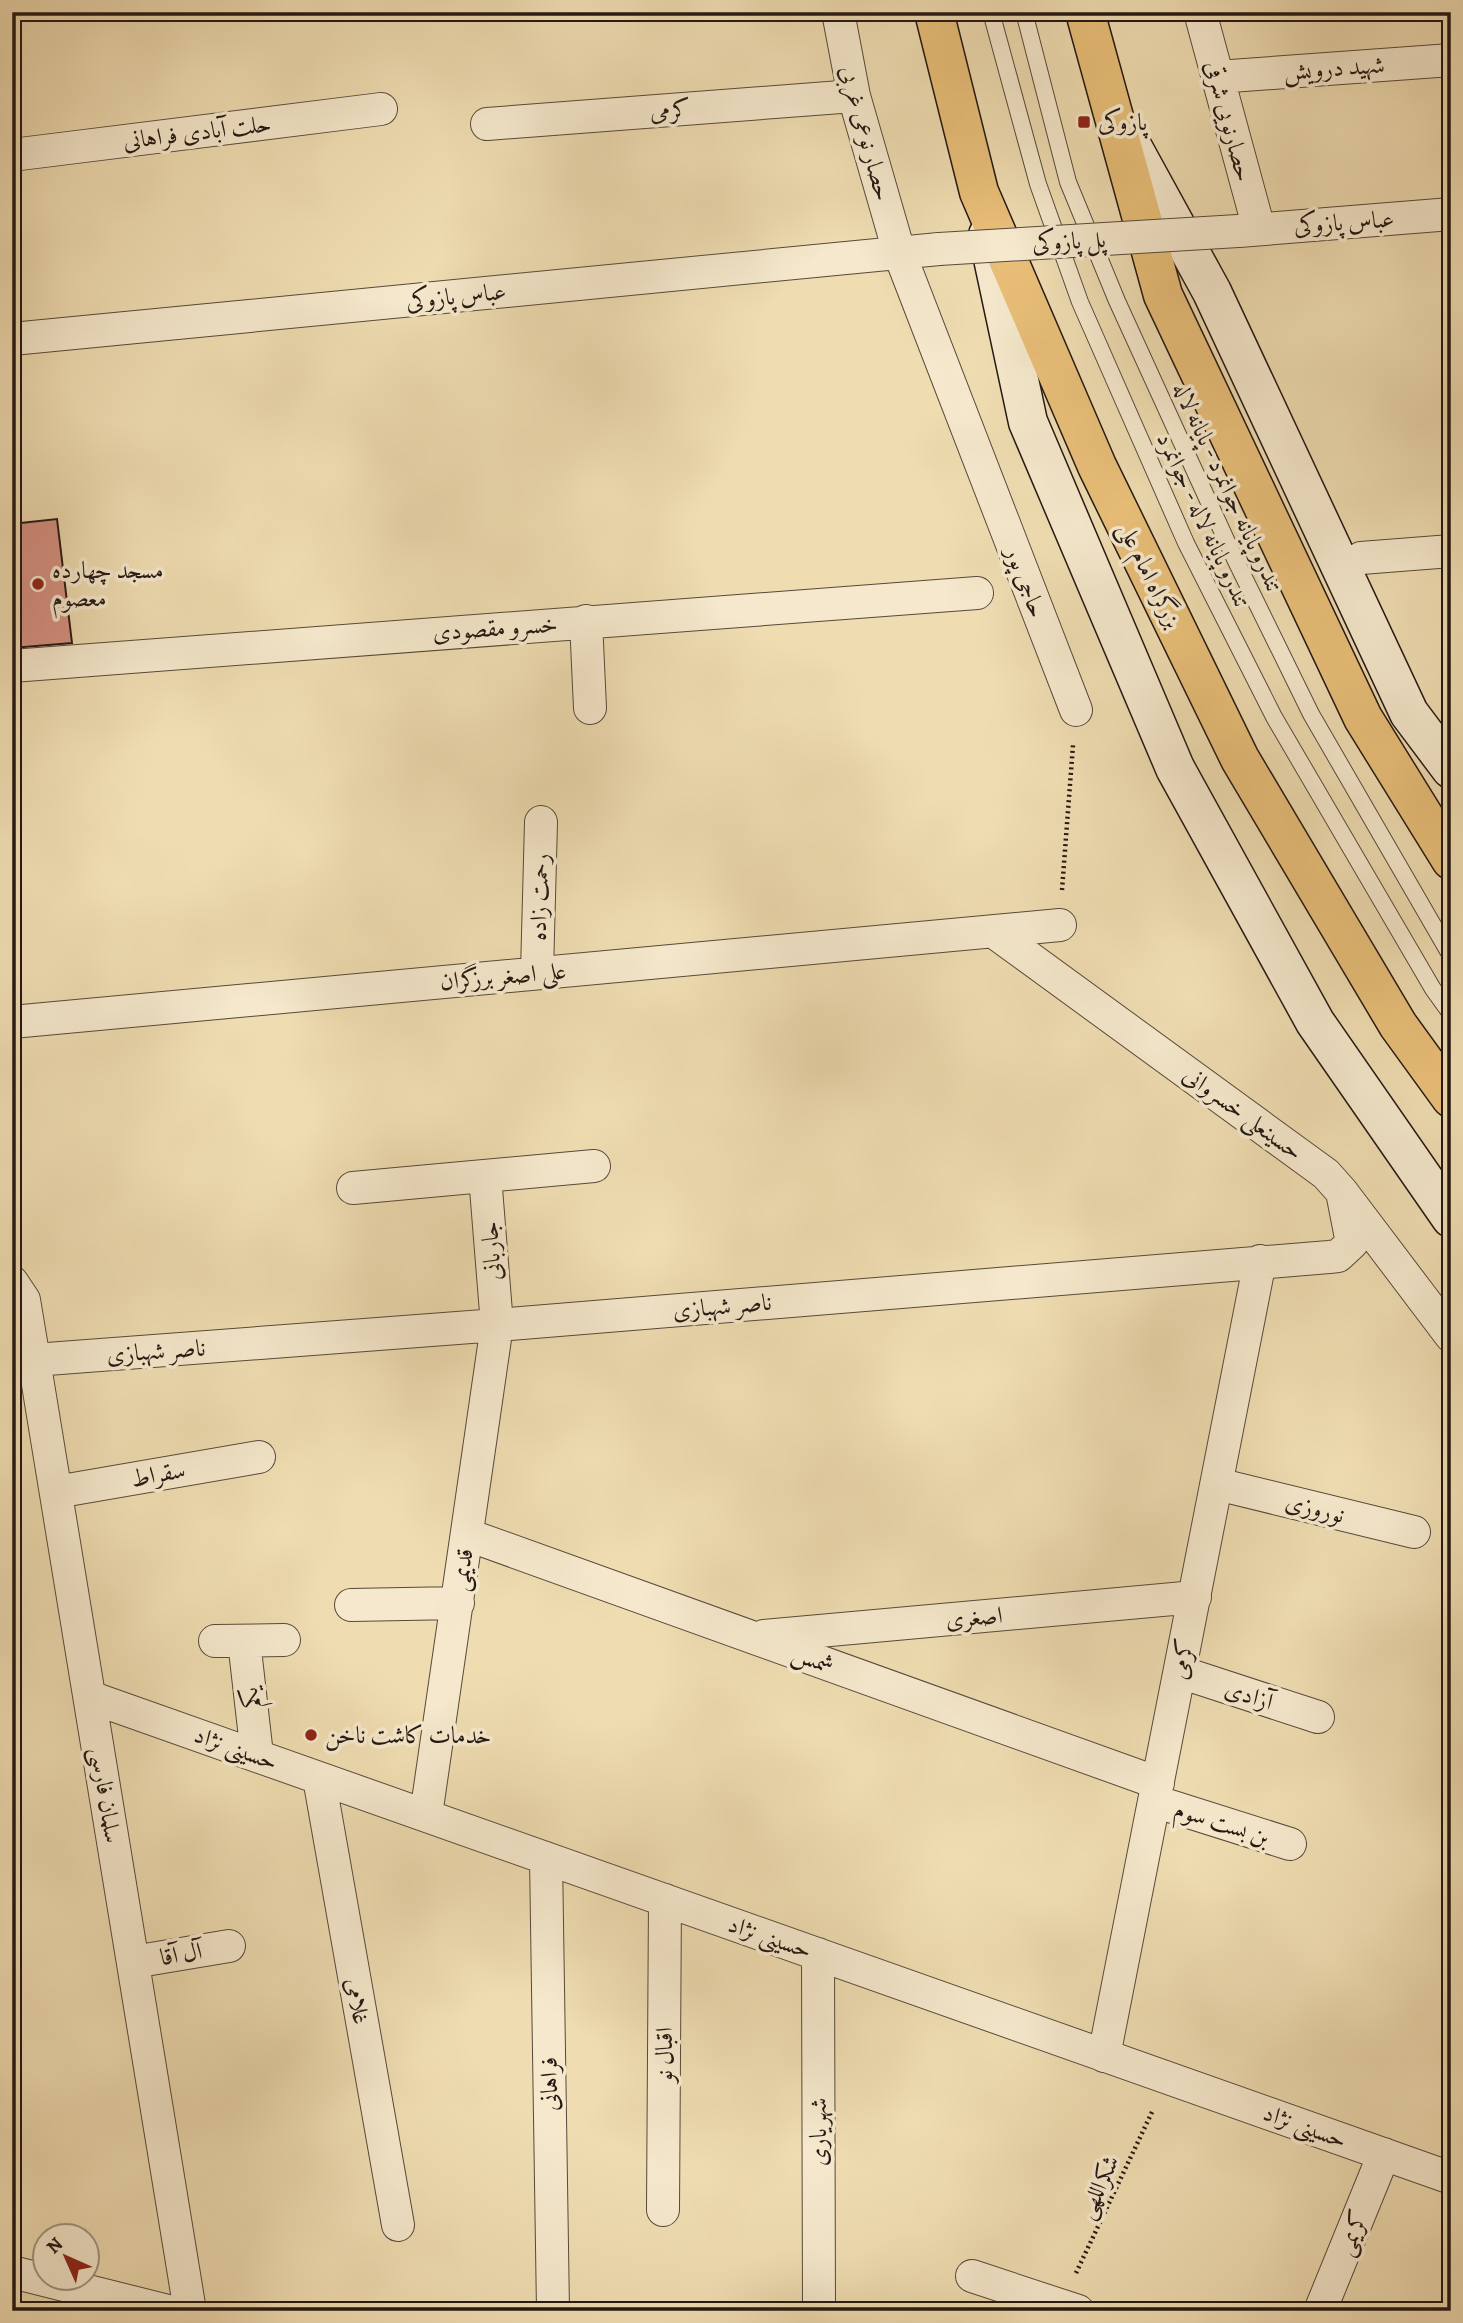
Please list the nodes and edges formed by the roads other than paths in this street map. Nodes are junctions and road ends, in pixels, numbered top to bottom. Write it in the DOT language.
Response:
graph roads {
  1 [pos="838,12"];
  2 [pos="934,12"];
  3 [pos="991,12"];
  4 [pos="1024,12"];
  5 [pos="1084,12"];
  6 [pos="1200,12"];
  7 [pos="1450,68"];
  8 [pos="1217,76"];
  9 [pos="854,96"];
  10 [pos="1109,102"];
  11 [pos="381,109"];
  12 [pos="487,124"];
  13 [pos="12,155"];
  14 [pos="979,192"];
  15 [pos="1451,214"];
  16 [pos="1248,230"];
  17 [pos="899,253"];
  18 [pos="12,339"];
  19 [pos="1451,551"];
  20 [pos="1361,558"];
  21 [pos="977,593"];
  22 [pos="586,621"];
  23 [pos="12,666"];
  24 [pos="590,708"];
  25 [pos="1076,710"];
  26 [pos="1451,769"];
  27 [pos="541,822"];
  28 [pos="1451,860"];
  29 [pos="1060,925"];
  30 [pos="994,932"];
  31 [pos="1451,956"];
  32 [pos="537,972"];
  33 [pos="1451,1014"];
  34 [pos="12,1022"];
  35 [pos="1451,1098"];
  36 [pos="594,1166"];
  37 [pos="485,1176"];
  38 [pos="353,1188"];
  39 [pos="1342,1192"];
  40 [pos="1451,1217"];
  41 [pos="1260,1261"];
  42 [pos="12,1282"];
  43 [pos="497,1325"];
  44 [pos="1451,1336"];
  45 [pos="34,1360"];
  46 [pos="259,1457"];
  47 [pos="1217,1483"];
  48 [pos="57,1492"];
  49 [pos="1414,1532"];
  50 [pos="468,1535"];
  51 [pos="1195,1597"];
  52 [pos="458,1603"];
  53 [pos="351,1605"];
  54 [pos="754,1637"];
  55 [pos="284,1640"];
  56 [pos="1180,1672"];
  57 [pos="90,1697"];
  58 [pos="1318,1717"];
  59 [pos="257,1755"];
  60 [pos="319,1778"];
  61 [pos="1156,1792"];
  62 [pos="426,1815"];
  63 [pos="1290,1844"];
  64 [pos="546,1858"];
  65 [pos="665,1900"];
  66 [pos="229,1946"];
  67 [pos="818,1954"];
  68 [pos="133,1962"];
  69 [pos="1104,2056"];
  70 [pos="1384,2154"];
  71 [pos="1451,2178"];
  72 [pos="663,2210"];
  73 [pos="398,2225"];
  74 [pos="12,2272"];
  75 [pos="972,2276"];
  76 [pos="1069,2308"];
  77 [pos="168,2311"];
  78 [pos="190,2311"];
  79 [pos="553,2311"];
  80 [pos="819,2311"];
  81 [pos="1320,2311"];
  1 -- 9 [label="street, حصار نوعی غربی"];
  2 -- 14 [label="highway, بزرگراه امام علی"];
  3 -- 33 [label="lane, تندرو پایانه لاله - جوانمرد"];
  4 -- 31 [label="lane, تندرو پایانه جوانمرد - پایانه لاله"];
  5 -- 10 [label="highway"];
  6 -- 8 [label="street, حصارنویی شرقی"];
  7 -- 8 [label="street, شهید درویش"];
  8 -- 16 [label="street, حصارنویی شرقی"];
  9 -- 12 [label="street, کرمی"];
  9 -- 17 [label="street, حصار نوعی غربی"];
  10 -- 26 [label="main road"];
  10 -- 28 [label="highway"];
  11 -- 13 [label="street, حلت آبادی فراهانی"];
  14 -- 35 [label="highway, بزرگراه امام علی"];
  14 -- 40 [label="main road"];
  15 -- 16 [label="street, عباس پازوکی"];
  16 -- 17 [label="street, پل پازوکی, bridge"];
  17 -- 18 [label="street, عباس پازوکی"];
  17 -- 25 [label="street, حاجی پور"];
  19 -- 20 [label="street"];
  21 -- 22 [label="street, خسرو مقصودی"];
  22 -- 23 [label="street, خسرو مقصودی"];
  22 -- 24 [label="street"];
  27 -- 32 [label="street, رحمت زاده"];
  29 -- 30 [label="street, علی اصغر برزگران"];
  30 -- 32 [label="street, علی اصغر برزگران"];
  30 -- 39 [label="street, حسینعلی خسروانی"];
  32 -- 34 [label="street, علی اصغر برزگران"];
  36 -- 37 [label="street"];
  37 -- 38 [label="street"];
  37 -- 43 [label="street, جاربانی"];
  39 -- 41 [label="street, ناصر شهبازی"];
  39 -- 44 [label="street, حسینعلی خسروانی"];
  41 -- 43 [label="street, ناصر شهبازی"];
  41 -- 47 [label="street, کرمی"];
  42 -- 45 [label="street, سلمان فارسی"];
  43 -- 45 [label="street, ناصر شهبازی"];
  43 -- 50 [label="street, قدیمی"];
  45 -- 48 [label="street, سلمان فارسی"];
  46 -- 48 [label="street, سقراط"];
  47 -- 49 [label="street, نوروزی"];
  47 -- 51 [label="street, کرمی"];
  48 -- 57 [label="street, سلمان فارسی"];
  50 -- 52 [label="street, قدیمی"];
  50 -- 54 [label="street, شمس"];
  51 -- 54 [label="street, اصغری"];
  51 -- 56 [label="street, کرمی"];
  52 -- 53 [label="street"];
  52 -- 62 [label="street, قدیمی"];
  54 -- 61 [label="street, شمس"];
  55 -- 59 [label="street, یکم"];
  56 -- 58 [label="street, آزادی"];
  56 -- 61 [label="street, کرمی"];
  57 -- 59 [label="street, حسینی نژاد"];
  57 -- 68 [label="street, سلمان فارسی"];
  59 -- 60 [label="street, حسینی نژاد"];
  60 -- 62 [label="street, حسینی نژاد"];
  60 -- 73 [label="street, غلامی"];
  61 -- 63 [label="street, بن بست سوم"];
  61 -- 69 [label="street, کرمی"];
  62 -- 64 [label="street, حسینی نژاد"];
  64 -- 65 [label="street, حسینی نژاد"];
  64 -- 79 [label="street, فراهانی"];
  65 -- 67 [label="street, حسینی نژاد"];
  65 -- 72 [label="street, اقبال نو"];
  66 -- 68 [label="street, آل آقا"];
  67 -- 69 [label="street, حسینی نژاد"];
  67 -- 80 [label="street, شهریاری"];
  68 -- 78 [label="street, سلمان فارسی"];
  69 -- 70 [label="street, حسینی نژاد"];
  70 -- 71 [label="street, حسینی نژاد"];
  70 -- 81 [label="street, کریمی"];
  74 -- 77 [label="street"];
  75 -- 76 [label="street"];
}
